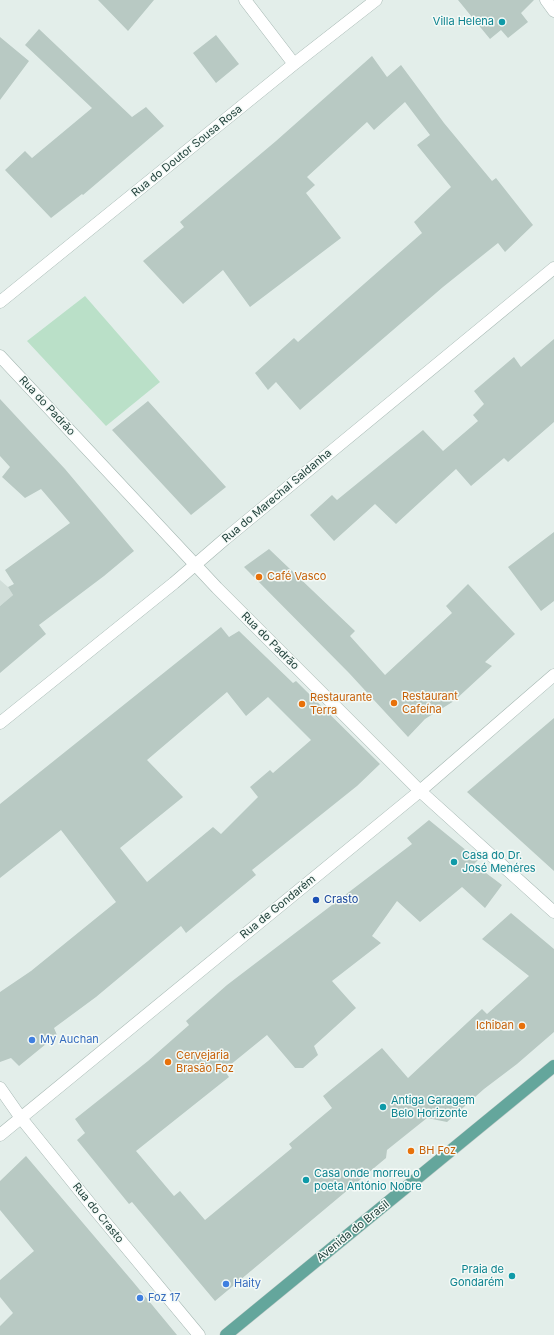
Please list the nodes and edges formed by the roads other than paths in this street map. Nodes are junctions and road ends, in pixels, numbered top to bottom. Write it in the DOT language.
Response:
graph roads {
  1 [pos="245,0"];
  2 [pos="376,0"];
  3 [pos="546,0"];
  4 [pos="554,11"];
  5 [pos="294,64"];
  6 [pos="554,268"];
  7 [pos="0,302"];
  8 [pos="0,356"];
  9 [pos="194,565"];
  10 [pos="554,675"];
  11 [pos="0,723"];
  12 [pos="420,790"];
  13 [pos="554,912"];
  14 [pos="554,1066"];
  15 [pos="0,1088"];
  16 [pos="21,1118"];
  17 [pos="0,1135"];
  18 [pos="199,1335"];
  19 [pos="226,1335"];
  1 -- 5 [label="street"];
  2 -- 5 [label="street, Rua do Doutor Sousa Rosa"];
  3 -- 4 [label="street"];
  5 -- 7 [label="street, Rua do Doutor Sousa Rosa"];
  6 -- 9 [label="street, Rua do Marechal Saldanha"];
  8 -- 9 [label="street, Rua do Padrão"];
  9 -- 11 [label="street, Rua do Marechal Saldanha"];
  9 -- 12 [label="street, Rua do Padrão"];
  10 -- 12 [label="street, Rua de Gondarém"];
  12 -- 13 [label="street, Rua do Padrão"];
  12 -- 16 [label="street, Rua de Gondarém"];
  14 -- 19 [label="main road, Avenida do Brasil"];
  15 -- 16 [label="street, Rua do Crasto"];
  16 -- 17 [label="street, Rua de Gondarém"];
  16 -- 18 [label="street, Rua do Crasto"];
}
